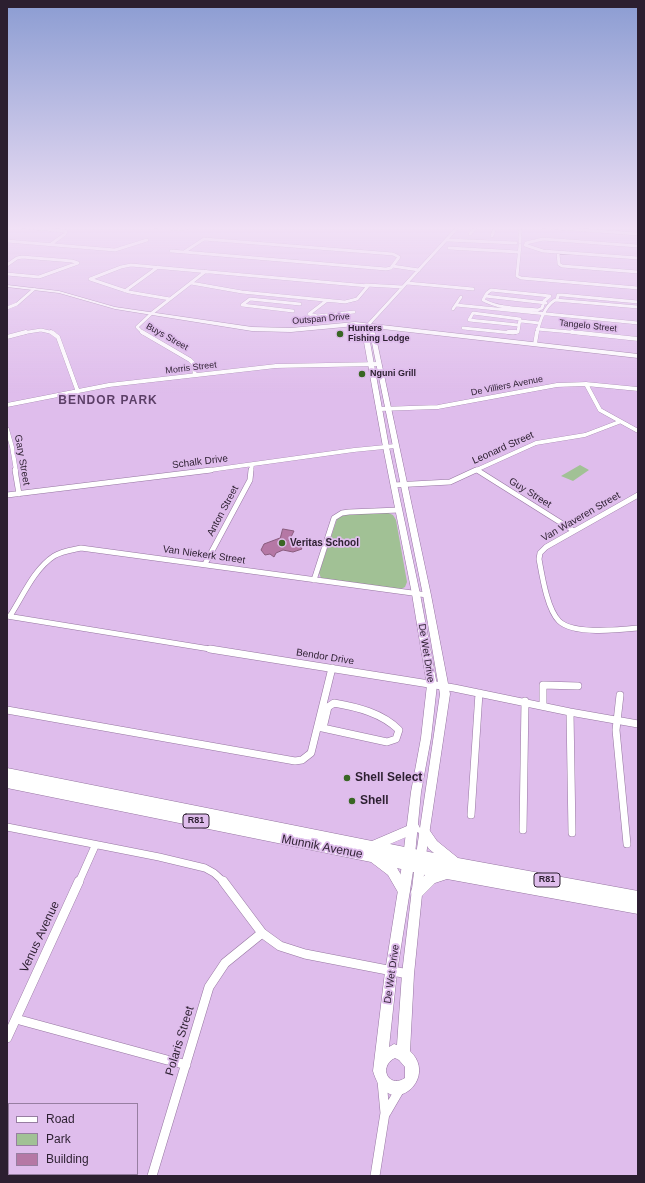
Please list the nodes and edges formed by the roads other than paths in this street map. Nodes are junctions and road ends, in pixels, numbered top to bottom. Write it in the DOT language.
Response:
graph roads {
  1 [pos="99,282"];
  2 [pos="137,282"];
  3 [pos="335,282"];
  4 [pos="567,282"];
  5 [pos="191,283"];
  6 [pos="407,283"];
  7 [pos="367,285"];
  8 [pos="7,286"];
  9 [pos="403,287"];
  10 [pos="638,288"];
  11 [pos="34,289"];
  12 [pos="474,289"];
  13 [pos="125,291"];
  14 [pos="280,296"];
  15 [pos="461,296"];
  16 [pos="485,296"];
  17 [pos="170,299"];
  18 [pos="557,300"];
  19 [pos="269,301"];
  20 [pos="326,301"];
  21 [pos="276,302"];
  22 [pos="543,302"];
  23 [pos="638,302"];
  24 [pos="291,303"];
  25 [pos="550,303"];
  26 [pos="300,304"];
  27 [pos="456,305"];
  28 [pos="638,307"];
  29 [pos="7,308"];
  30 [pos="264,308"];
  31 [pos="452,309"];
  32 [pos="286,310"];
  33 [pos="293,311"];
  34 [pos="354,312"];
  35 [pos="152,313"];
  36 [pos="545,314"];
  37 [pos="521,321"];
  38 [pos="539,323"];
  39 [pos="638,323"];
  40 [pos="370,325"];
  41 [pos="518,325"];
  42 [pos="463,328"];
  43 [pos="537,329"];
  44 [pos="7,337"];
  45 [pos="638,339"];
  46 [pos="535,344"];
  47 [pos="638,356"];
  48 [pos="371,364"];
  49 [pos="378,364"];
  50 [pos="195,375"];
  51 [pos="586,384"];
  52 [pos="638,389"];
  53 [pos="78,392"];
  54 [pos="7,405"];
  55 [pos="380,409"];
  56 [pos="388,409"];
  57 [pos="619,422"];
  58 [pos="7,429"];
  59 [pos="638,431"];
  60 [pos="395,446"];
  61 [pos="386,447"];
  62 [pos="252,465"];
  63 [pos="477,470"];
  64 [pos="394,485"];
  65 [pos="404,485"];
  66 [pos="19,494"];
  67 [pos="7,495"];
  68 [pos="638,495"];
  69 [pos="399,510"];
  70 [pos="574,531"];
  71 [pos="206,564"];
  72 [pos="314,580"];
  73 [pos="416,594"];
  74 [pos="427,595"];
  75 [pos="9,616"];
  76 [pos="638,628"];
  77 [pos="332,668"];
  78 [pos="432,685"];
  79 [pos="444,686"];
  80 [pos="578,686"];
  81 [pos="479,692"];
  82 [pos="620,695"];
  83 [pos="525,702"];
  84 [pos="543,706"];
  85 [pos="7,710"];
  86 [pos="570,712"];
  87 [pos="616,721"];
  88 [pos="638,724"];
  89 [pos="320,728"];
  90 [pos="7,774"];
  91 [pos="7,783"];
  92 [pos="471,814"];
  93 [pos="7,828"];
  94 [pos="419,830"];
  95 [pos="523,830"];
  96 [pos="572,833"];
  97 [pos="627,844"];
  98 [pos="95,846"];
  99 [pos="374,852"];
  100 [pos="415,860"];
  101 [pos="454,868"];
  102 [pos="404,890"];
  103 [pos="417,892"];
  104 [pos="638,897"];
  105 [pos="638,908"];
  106 [pos="262,933"];
  107 [pos="391,972"];
  108 [pos="408,974"];
  109 [pos="16,1019"];
  110 [pos="7,1038"];
  111 [pos="403,1054"];
  112 [pos="381,1060"];
  113 [pos="176,1062"];
  114 [pos="381,1078"];
  115 [pos="400,1089"];
  116 [pos="385,1113"];
  117 [pos="152,1176"];
  118 [pos="375,1176"];
  1 -- 13 [label="street"];
  2 -- 13 [label="street"];
  3 -- 7 [label="street"];
  4 -- 10 [label="street"];
  5 -- 14 [label="street"];
  5 -- 17 [label="street, Buys Street"];
  6 -- 9 [label="street"];
  6 -- 12 [label="street"];
  7 -- 9 [label="street"];
  7 -- 20 [label="street"];
  8 -- 11 [label="street, Outspan Drive"];
  9 -- 40 [label="street"];
  11 -- 29 [label="street"];
  11 -- 35 [label="street, Outspan Drive"];
  13 -- 17 [label="street"];
  14 -- 20 [label="street"];
  14 -- 21 [label="street"];
  15 -- 27 [label="street"];
  16 -- 22 [label="street"];
  16 -- 22 [label="street"];
  16 -- 22 [label="street"];
  17 -- 35 [label="street, Buys Street"];
  18 -- 23 [label="street"];
  18 -- 25 [label="street"];
  18 -- 28 [label="street"];
  19 -- 21 [label="street"];
  19 -- 30 [label="street"];
  19 -- 30 [label="street"];
  20 -- 34 [label="street"];
  21 -- 24 [label="street"];
  22 -- 25 [label="street"];
  24 -- 26 [label="street"];
  24 -- 32 [label="street"];
  25 -- 36 [label="street"];
  27 -- 31 [label="street"];
  27 -- 36 [label="street"];
  30 -- 32 [label="street"];
  32 -- 33 [label="street"];
  35 -- 40 [label="street, Outspan Drive"];
  35 -- 50 [label="street, Buys Street"];
  36 -- 38 [label="street"];
  36 -- 39 [label="street"];
  37 -- 38 [label="street"];
  37 -- 41 [label="street"];
  37 -- 41 [label="street"];
  38 -- 43 [label="street"];
  40 -- 46 [label="street, Outspan Drive"];
  40 -- 48 [label="street, De Wet Drive"];
  40 -- 49 [label="street, De Wet Drive"];
  41 -- 42 [label="street"];
  43 -- 45 [label="street, Tangelo Street"];
  43 -- 46 [label="street"];
  44 -- 53 [label="street"];
  46 -- 47 [label="street, Outspan Drive"];
  48 -- 49 [label="street, Morris Street"];
  48 -- 50 [label="street, Morris Street"];
  48 -- 55 [label="street, De Wet Drive"];
  49 -- 56 [label="street, De Wet Drive"];
  50 -- 53 [label="street, Morris Street"];
  51 -- 52 [label="street, De Villiers Avenue"];
  51 -- 56 [label="street, De Villiers Avenue"];
  51 -- 57 [label="street"];
  53 -- 54 [label="street, Morris Street"];
  55 -- 56 [label="street, De Villiers Avenue"];
  55 -- 61 [label="street, De Wet Drive"];
  56 -- 60 [label="street, De Wet Drive"];
  57 -- 59 [label="street"];
  57 -- 63 [label="street, Leonard Street"];
  58 -- 66 [label="street, Gary Street"];
  60 -- 61 [label="street, Schalk Drive"];
  60 -- 65 [label="street, De Wet Drive"];
  61 -- 62 [label="street, Schalk Drive"];
  61 -- 64 [label="street, De Wet Drive"];
  62 -- 66 [label="street, Schalk Drive"];
  62 -- 71 [label="street, Anton Street"];
  63 -- 65 [label="street, Leonard Street"];
  63 -- 70 [label="street, Guy Street"];
  64 -- 65 [label="street, Leonard Street"];
  64 -- 69 [label="street, De Wet Drive"];
  65 -- 74 [label="street, De Wet Drive"];
  66 -- 67 [label="street, Schalk Drive"];
  68 -- 70 [label="street, Van Waveren Street"];
  69 -- 72 [label="street"];
  69 -- 73 [label="street, De Wet Drive"];
  70 -- 76 [label="street, Van Waveren Street"];
  71 -- 72 [label="street, Van Niekerk Street"];
  71 -- 75 [label="street, Van Niekerk Street"];
  72 -- 73 [label="street, Van Niekerk Street"];
  73 -- 74 [label="street, Van Niekerk Street"];
  73 -- 78 [label="street, De Wet Drive"];
  74 -- 79 [label="street, De Wet Drive"];
  75 -- 77 [label="street, Bendor Drive"];
  77 -- 78 [label="street, Bendor Drive"];
  77 -- 89 [label="street"];
  78 -- 79 [label="street, Bendor Drive"];
  78 -- 94 [label="street, De Wet Drive"];
  79 -- 81 [label="street, Bendor Drive"];
  79 -- 94 [label="street, De Wet Drive"];
  80 -- 84 [label="street"];
  81 -- 83 [label="street, Bendor Drive"];
  81 -- 92 [label="street"];
  82 -- 87 [label="street"];
  83 -- 84 [label="street, Bendor Drive"];
  83 -- 95 [label="street"];
  84 -- 86 [label="street, Bendor Drive"];
  85 -- 89 [label="street"];
  86 -- 87 [label="street, Bendor Drive"];
  86 -- 96 [label="street"];
  87 -- 88 [label="street, Bendor Drive"];
  87 -- 97 [label="street"];
  89 -- 89 [label="street"];
  90 -- 99 [label="main road, Munnik Avenue / R81"];
  91 -- 99 [label="main road, Munnik Avenue / R81"];
  93 -- 98 [label="street"];
  94 -- 99 [label="main road"];
  94 -- 100 [label="street, De Wet Drive"];
  94 -- 101 [label="main road"];
  98 -- 106 [label="street"];
  98 -- 109 [label="street, Venus Avenue"];
  99 -- 100 [label="main road, Munnik Avenue / R81"];
  99 -- 102 [label="main road"];
  100 -- 101 [label="main road, Munnik Avenue / R81"];
  100 -- 102 [label="street, De Wet Drive"];
  100 -- 103 [label="street, De Wet Drive"];
  101 -- 103 [label="main road"];
  101 -- 104 [label="main road, Munnik Avenue / R81"];
  101 -- 105 [label="main road, Munnik Avenue / R81"];
  102 -- 107 [label="street, De Wet Drive"];
  103 -- 108 [label="street, De Wet Drive"];
  106 -- 107 [label="street"];
  106 -- 113 [label="street, Polaris Street"];
  107 -- 108 [label="street"];
  107 -- 112 [label="street, De Wet Drive"];
  108 -- 111 [label="street, De Wet Drive"];
  109 -- 110 [label="street, Venus Avenue"];
  109 -- 113 [label="street"];
  111 -- 112 [label="street"];
  111 -- 115 [label="street"];
  112 -- 114 [label="street"];
  113 -- 117 [label="street, Polaris Street"];
  114 -- 115 [label="street"];
  114 -- 116 [label="street"];
  115 -- 116 [label="street"];
  116 -- 118 [label="street"];
}
